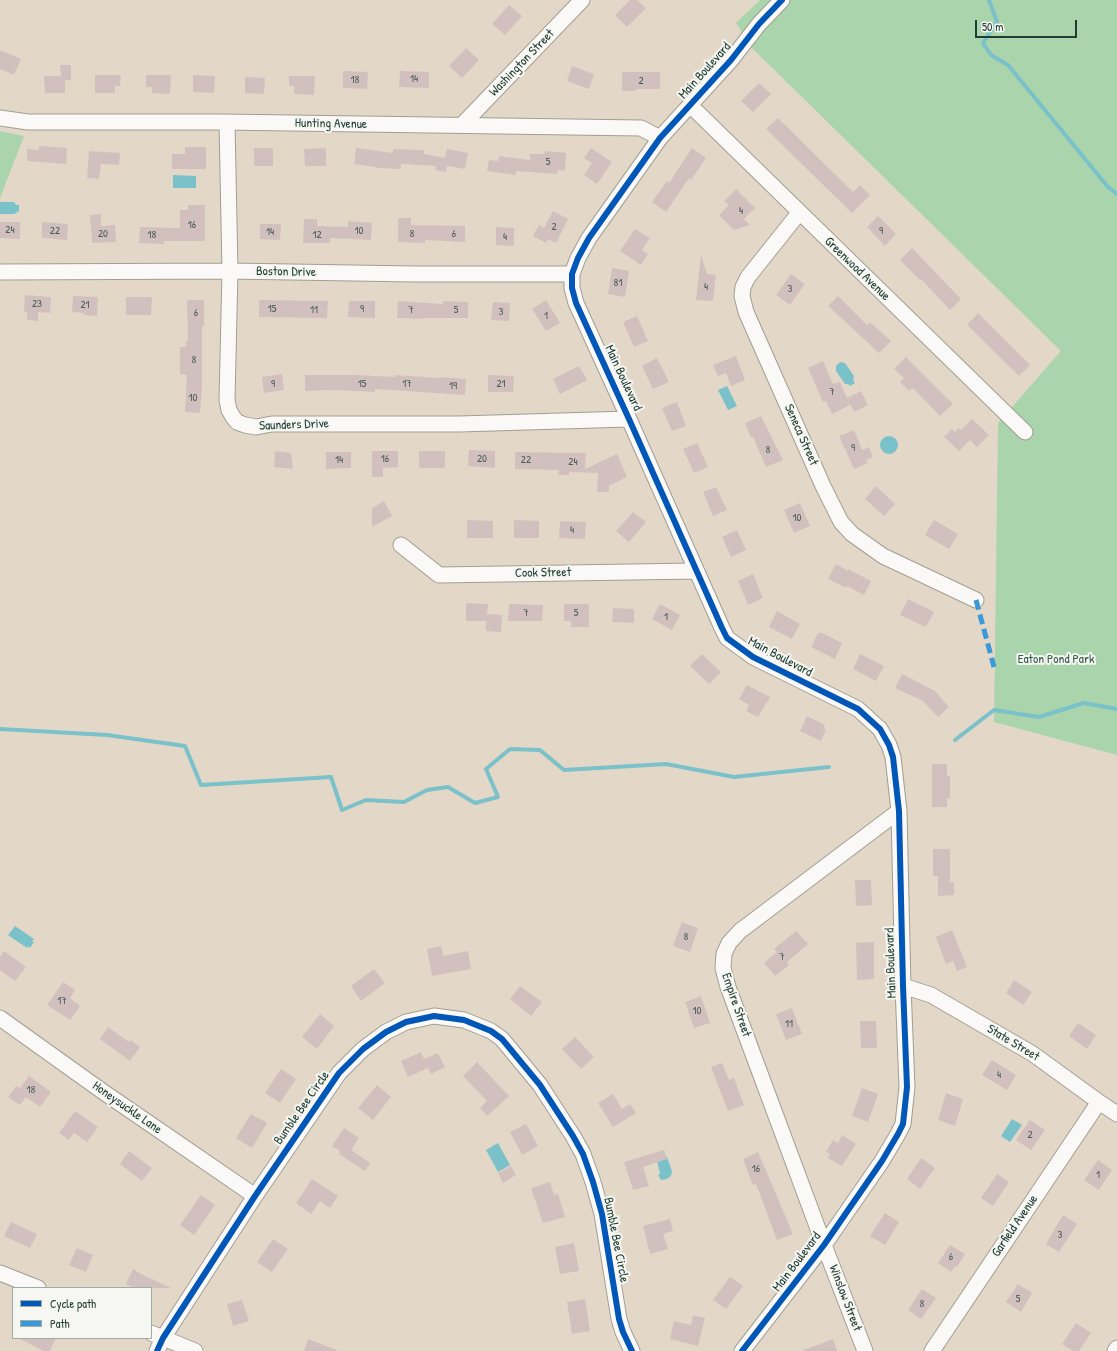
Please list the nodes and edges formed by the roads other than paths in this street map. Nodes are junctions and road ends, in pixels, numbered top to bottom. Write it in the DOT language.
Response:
graph roads {
  1 [pos="582,0"];
  2 [pos="782,0"];
  3 [pos="690,105"];
  4 [pos="0,118"];
  5 [pos="227,123"];
  6 [pos="462,125"];
  7 [pos="660,138"];
  8 [pos="799,213"];
  9 [pos="230,271"];
  10 [pos="0,272"];
  11 [pos="572,274"];
  12 [pos="629,419"];
  13 [pos="1025,432"];
  14 [pos="401,544"];
  15 [pos="696,571"];
  16 [pos="976,600"];
  17 [pos="899,811"];
  18 [pos="903,986"];
  19 [pos="0,1018"];
  20 [pos="1099,1102"];
  21 [pos="1117,1114"];
  22 [pos="255,1196"];
  23 [pos="824,1245"];
  24 [pos="0,1273"];
  25 [pos="35,1287"];
  26 [pos="157,1341"];
  27 [pos="1117,1348"];
  28 [pos="195,1351"];
  29 [pos="632,1351"];
  30 [pos="742,1351"];
  31 [pos="865,1351"];
  32 [pos="932,1351"];
  33 [pos="1115,1351"];
  1 -- 6 [label="street, Washington Street"];
  2 -- 3 [label="street, Main Boulevard"];
  3 -- 7 [label="street, Main Boulevard"];
  3 -- 8 [label="street, Greenwood Avenue"];
  4 -- 5 [label="street, Hunting Avenue"];
  5 -- 6 [label="street, Hunting Avenue"];
  5 -- 9 [label="street, Saunders Drive"];
  6 -- 7 [label="street, Hunting Avenue"];
  7 -- 11 [label="street, Main Boulevard"];
  8 -- 13 [label="street, Greenwood Avenue"];
  8 -- 16 [label="street, Seneca Street"];
  9 -- 10 [label="street, Boston Drive"];
  9 -- 11 [label="street, Boston Drive"];
  9 -- 12 [label="street, Saunders Drive"];
  11 -- 12 [label="street, Main Boulevard"];
  12 -- 15 [label="street, Main Boulevard"];
  14 -- 15 [label="street, Cook Street"];
  15 -- 17 [label="street, Main Boulevard"];
  17 -- 18 [label="street, Main Boulevard"];
  17 -- 23 [label="street, Empire Street"];
  18 -- 20 [label="street, State Street"];
  18 -- 23 [label="street, Main Boulevard"];
  19 -- 22 [label="street, Honeysuckle Lane"];
  20 -- 21 [label="street, State Street"];
  20 -- 32 [label="street, Garfield Avenue"];
  22 -- 26 [label="street, Bumble Bee Circle"];
  22 -- 29 [label="street, Bumble Bee Circle"];
  23 -- 30 [label="street, Main Boulevard"];
  23 -- 31 [label="street, Winslow Street"];
  24 -- 25 [label="street"];
  26 -- 28 [label="street"];
  27 -- 33 [label="street"];
}
